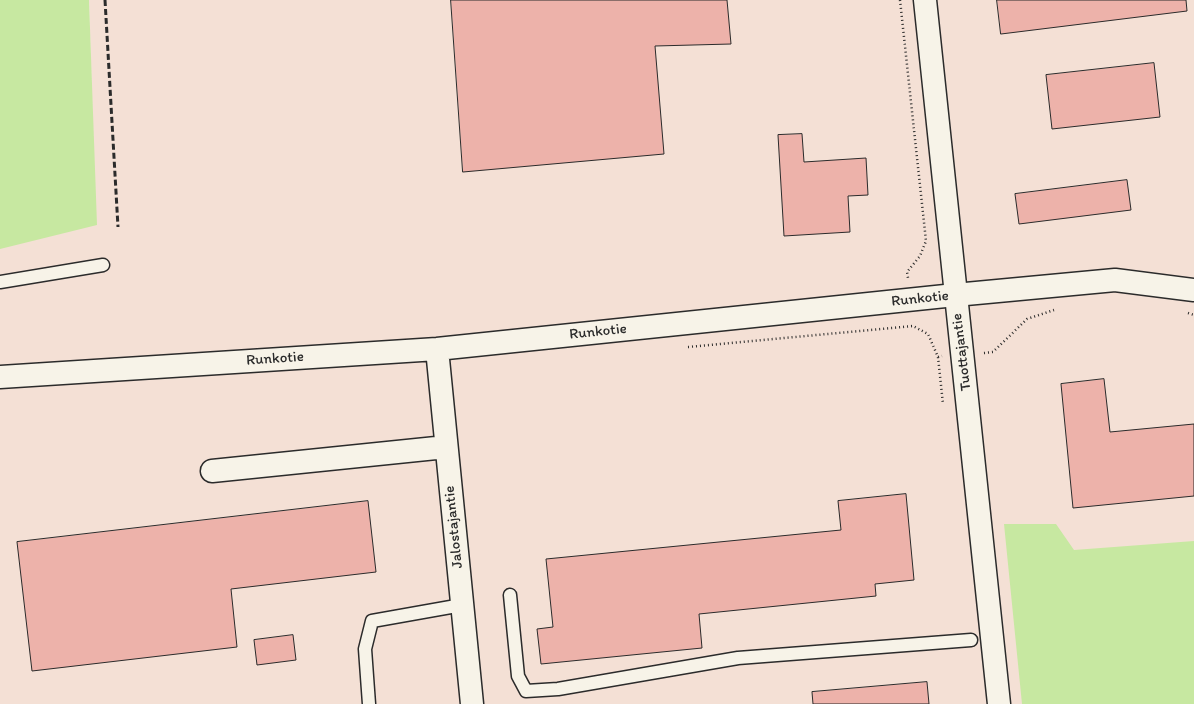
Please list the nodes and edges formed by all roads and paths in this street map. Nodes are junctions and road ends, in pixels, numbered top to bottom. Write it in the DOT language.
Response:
graph roads {
  1 [pos="900,0"];
  2 [pos="925,0"];
  3 [pos="103,265"];
  4 [pos="0,282"];
  5 [pos="1194,290"];
  6 [pos="955,295"];
  7 [pos="910,300"];
  8 [pos="1061,309"];
  9 [pos="1186,313"];
  10 [pos="1194,315"];
  11 [pos="914,326"];
  12 [pos="681,348"];
  13 [pos="437,349"];
  14 [pos="962,354"];
  15 [pos="0,377"];
  16 [pos="446,447"];
  17 [pos="212,471"];
  18 [pos="510,594"];
  19 [pos="462,605"];
  20 [pos="971,640"];
  21 [pos="369,704"];
  22 [pos="472,704"];
  23 [pos="999,704"];
  1 -- 7 [label="path"];
  2 -- 6 [label="street, Tuottajantie"];
  3 -- 4 [label="lane"];
  5 -- 6 [label="street, Runkotie"];
  6 -- 7 [label="street, Runkotie"];
  6 -- 14 [label="street, Tuottajantie"];
  7 -- 11 [label="path"];
  7 -- 13 [label="street, Runkotie"];
  8 -- 14 [label="path"];
  9 -- 10 [label="path"];
  11 -- 12 [label="path"];
  11 -- 14 [label="path"];
  13 -- 15 [label="street, Runkotie"];
  13 -- 16 [label="street, Jalostajantie"];
  14 -- 23 [label="street, Tuottajantie"];
  16 -- 17 [label="street"];
  16 -- 19 [label="street, Jalostajantie"];
  18 -- 20 [label="lane"];
  19 -- 21 [label="lane"];
  19 -- 22 [label="street, Jalostajantie"];
}
